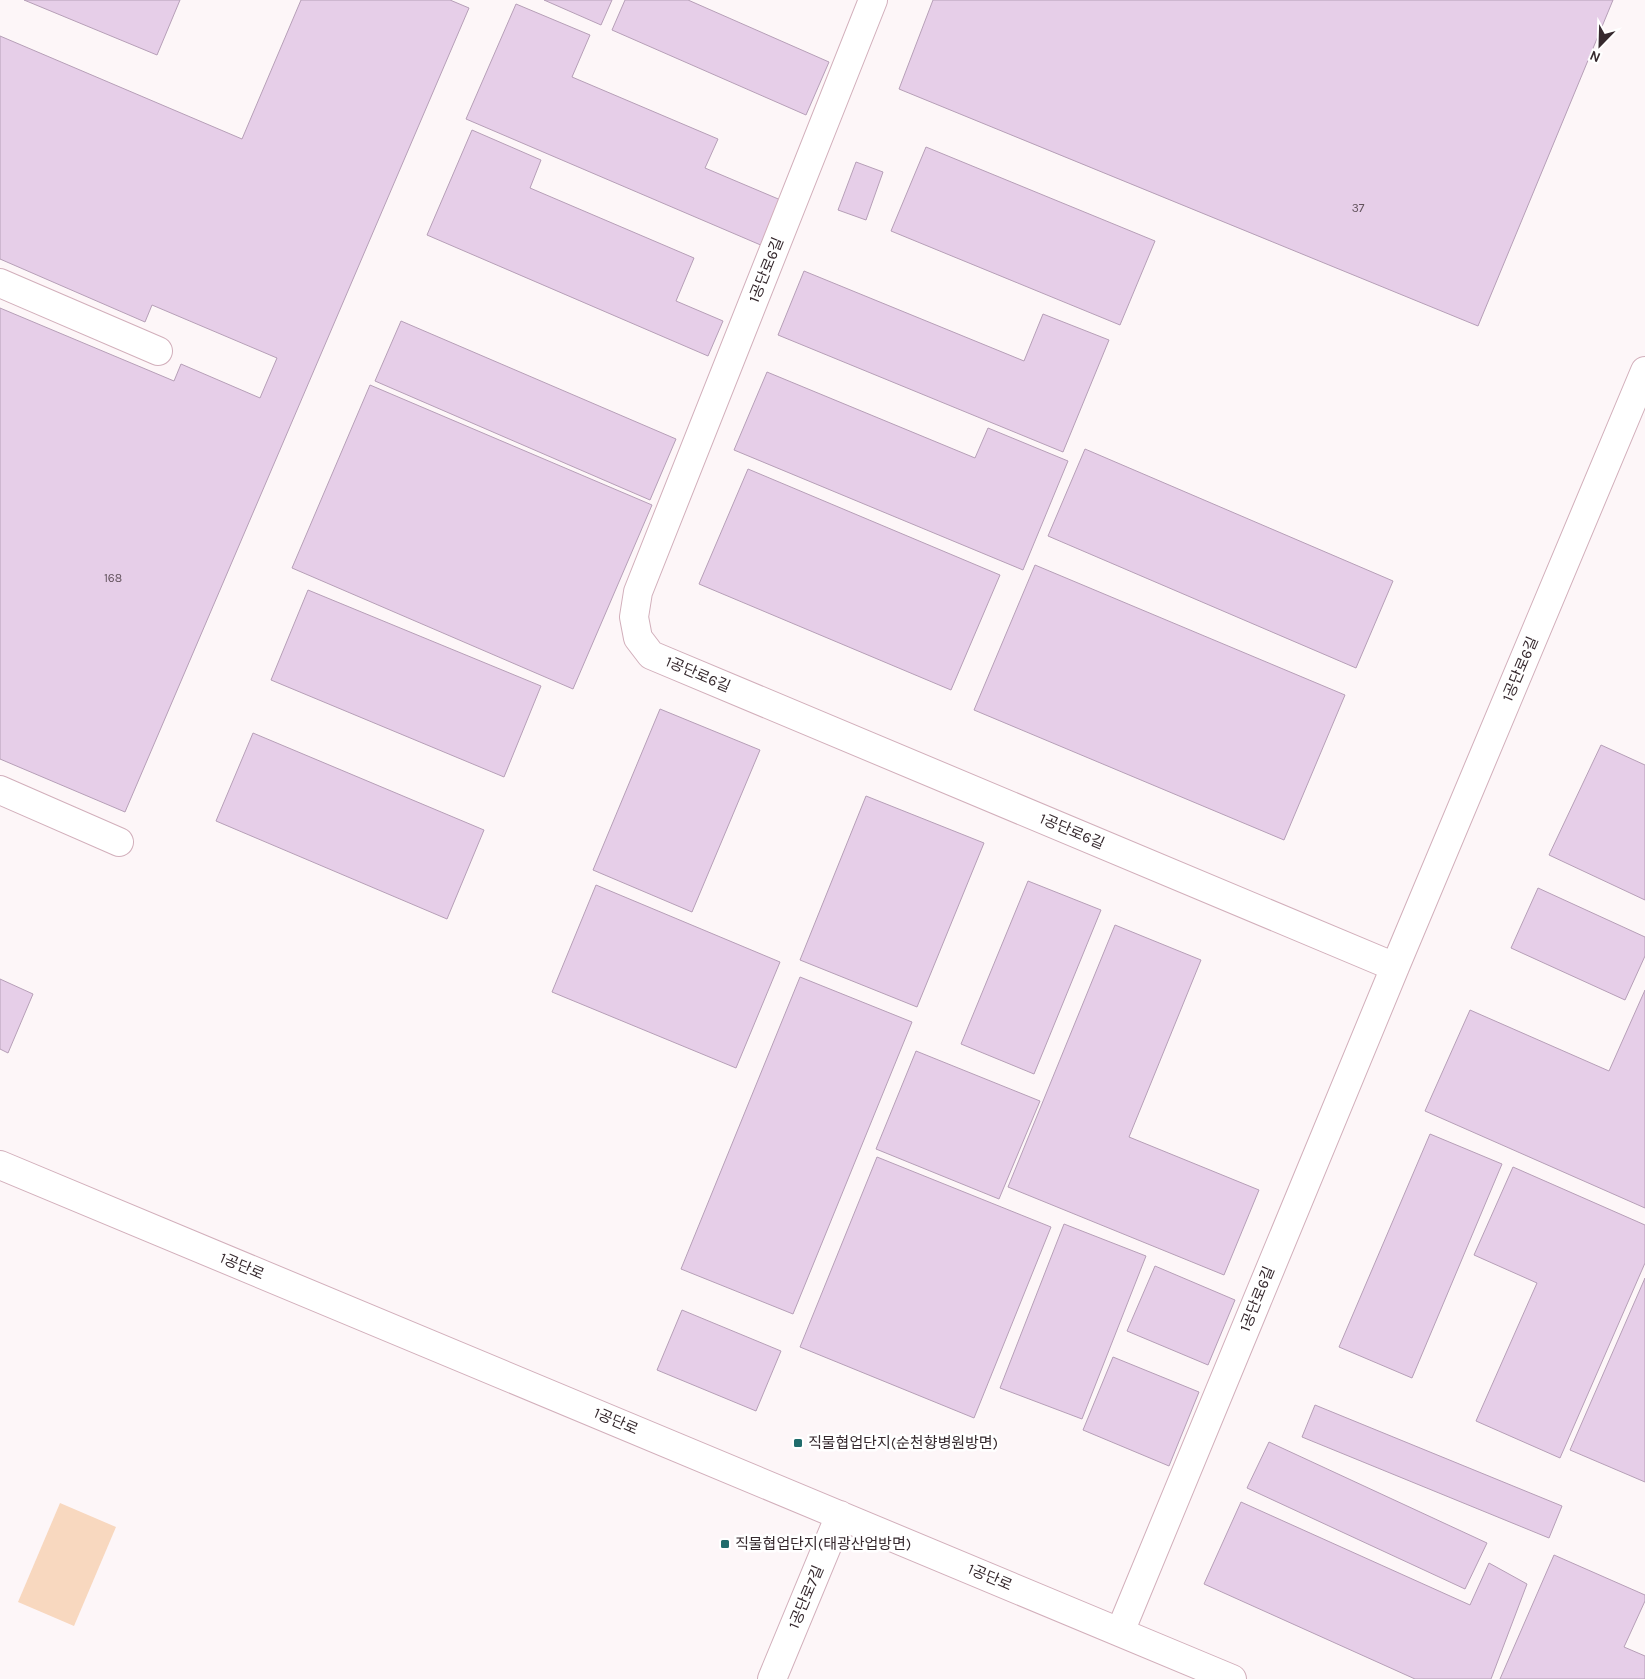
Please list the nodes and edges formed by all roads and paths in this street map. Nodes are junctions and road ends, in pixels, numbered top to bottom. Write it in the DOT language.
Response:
graph roads {
  1 [pos="873,0"];
  2 [pos="0,284"];
  3 [pos="158,351"];
  4 [pos="1645,371"];
  5 [pos="0,790"];
  6 [pos="119,842"];
  7 [pos="1395,966"];
  8 [pos="0,1165"];
  9 [pos="840,1515"];
  10 [pos="1120,1632"];
  11 [pos="772,1679"];
  12 [pos="1232,1679"];
  1 -- 7 [label="street, 1공단로6길"];
  2 -- 3 [label="street"];
  4 -- 7 [label="street, 1공단로6길"];
  5 -- 6 [label="street"];
  7 -- 10 [label="street, 1공단로6길"];
  8 -- 9 [label="street, 1공단로"];
  9 -- 10 [label="street, 1공단로"];
  9 -- 11 [label="street, 1공단로7길"];
  10 -- 12 [label="street, 1공단로"];
}
